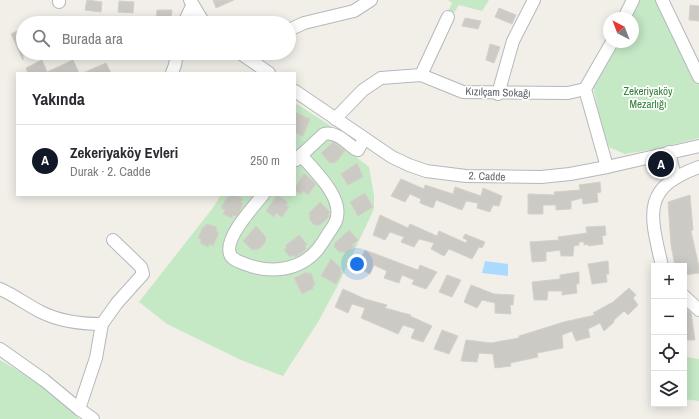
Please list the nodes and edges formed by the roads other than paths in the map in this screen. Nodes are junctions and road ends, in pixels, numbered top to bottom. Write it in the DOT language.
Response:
graph roads {
  1 [pos="371,0"];
  2 [pos="534,0"];
  3 [pos="634,0"];
  4 [pos="662,0"];
  5 [pos="191,3"];
  6 [pos="627,12"];
  7 [pos="186,16"];
  8 [pos="199,16"];
  9 [pos="448,17"];
  10 [pos="296,27"];
  11 [pos="609,48"];
  12 [pos="175,60"];
  13 [pos="253,60"];
  14 [pos="172,72"];
  15 [pos="268,72"];
  16 [pos="421,75"];
  17 [pos="699,77"];
  18 [pos="585,89"];
  19 [pos="498,94"];
  20 [pos="298,96"];
  21 [pos="335,119"];
  22 [pos="364,139"];
  23 [pos="699,146"];
  24 [pos="669,152"];
  25 [pos="298,158"];
  26 [pos="607,167"];
  27 [pos="699,167"];
  28 [pos="675,177"];
  29 [pos="262,196"];
  30 [pos="113,240"];
  31 [pos="661,263"];
  32 [pos="0,289"];
  33 [pos="687,299"];
  34 [pos="699,310"];
  35 [pos="102,324"];
  36 [pos="0,349"];
  37 [pos="79,409"];
  38 [pos="94,419"];
  1 -- 10 [label="street"];
  2 -- 19 [label="street"];
  3 -- 6 [label="street"];
  4 -- 17 [label="street"];
  5 -- 7 [label="street"];
  5 -- 8 [label="street"];
  9 -- 16 [label="street"];
  11 -- 18 [label="street"];
  12 -- 14 [label="street"];
  13 -- 15 [label="street"];
  16 -- 19 [label="street, Kızılçam Sokağı"];
  16 -- 21 [label="street, Kızılçam Sokağı"];
  18 -- 19 [label="street, Kızılçam Sokağı"];
  18 -- 26 [label="street"];
  20 -- 21 [label="street, 2. Cadde"];
  21 -- 22 [label="street, 2. Cadde"];
  22 -- 25 [label="street"];
  22 -- 26 [label="street, 2. Cadde"];
  23 -- 24 [label="street, 2. Cadde"];
  24 -- 26 [label="street, 2. Cadde"];
  24 -- 28 [label="street"];
  25 -- 29 [label="street"];
  27 -- 28 [label="street"];
  28 -- 31 [label="street"];
  30 -- 35 [label="street"];
  32 -- 35 [label="street"];
  33 -- 34 [label="street"];
  35 -- 37 [label="street"];
  36 -- 37 [label="street"];
  37 -- 38 [label="street"];
}
